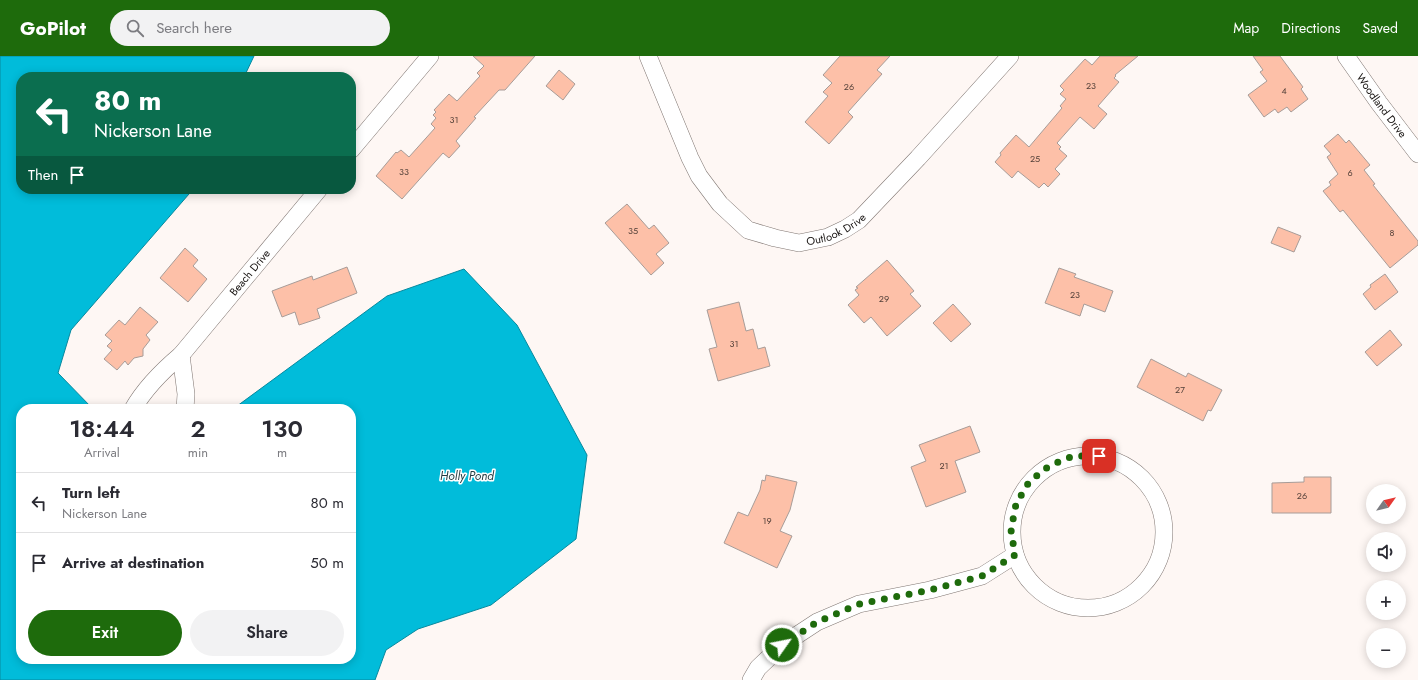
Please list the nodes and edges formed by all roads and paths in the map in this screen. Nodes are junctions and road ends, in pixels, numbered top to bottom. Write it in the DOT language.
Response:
graph roads {
  1 [pos="430,56"];
  2 [pos="648,56"];
  3 [pos="1010,56"];
  4 [pos="1346,56"];
  5 [pos="356,144"];
  6 [pos="1418,154"];
  7 [pos="315,194"];
  8 [pos="180,355"];
  9 [pos="136,404"];
  10 [pos="186,404"];
  11 [pos="1015,555"];
  12 [pos="751,680"];
  1 -- 5 [label="street"];
  2 -- 3 [label="street, Outlook Drive"];
  4 -- 6 [label="street, Woodland Drive"];
  7 -- 8 [label="street, Beach Drive"];
  8 -- 9 [label="street, Beach Drive"];
  8 -- 10 [label="street"];
  11 -- 11 [label="street"];
  11 -- 12 [label="street"];
}
